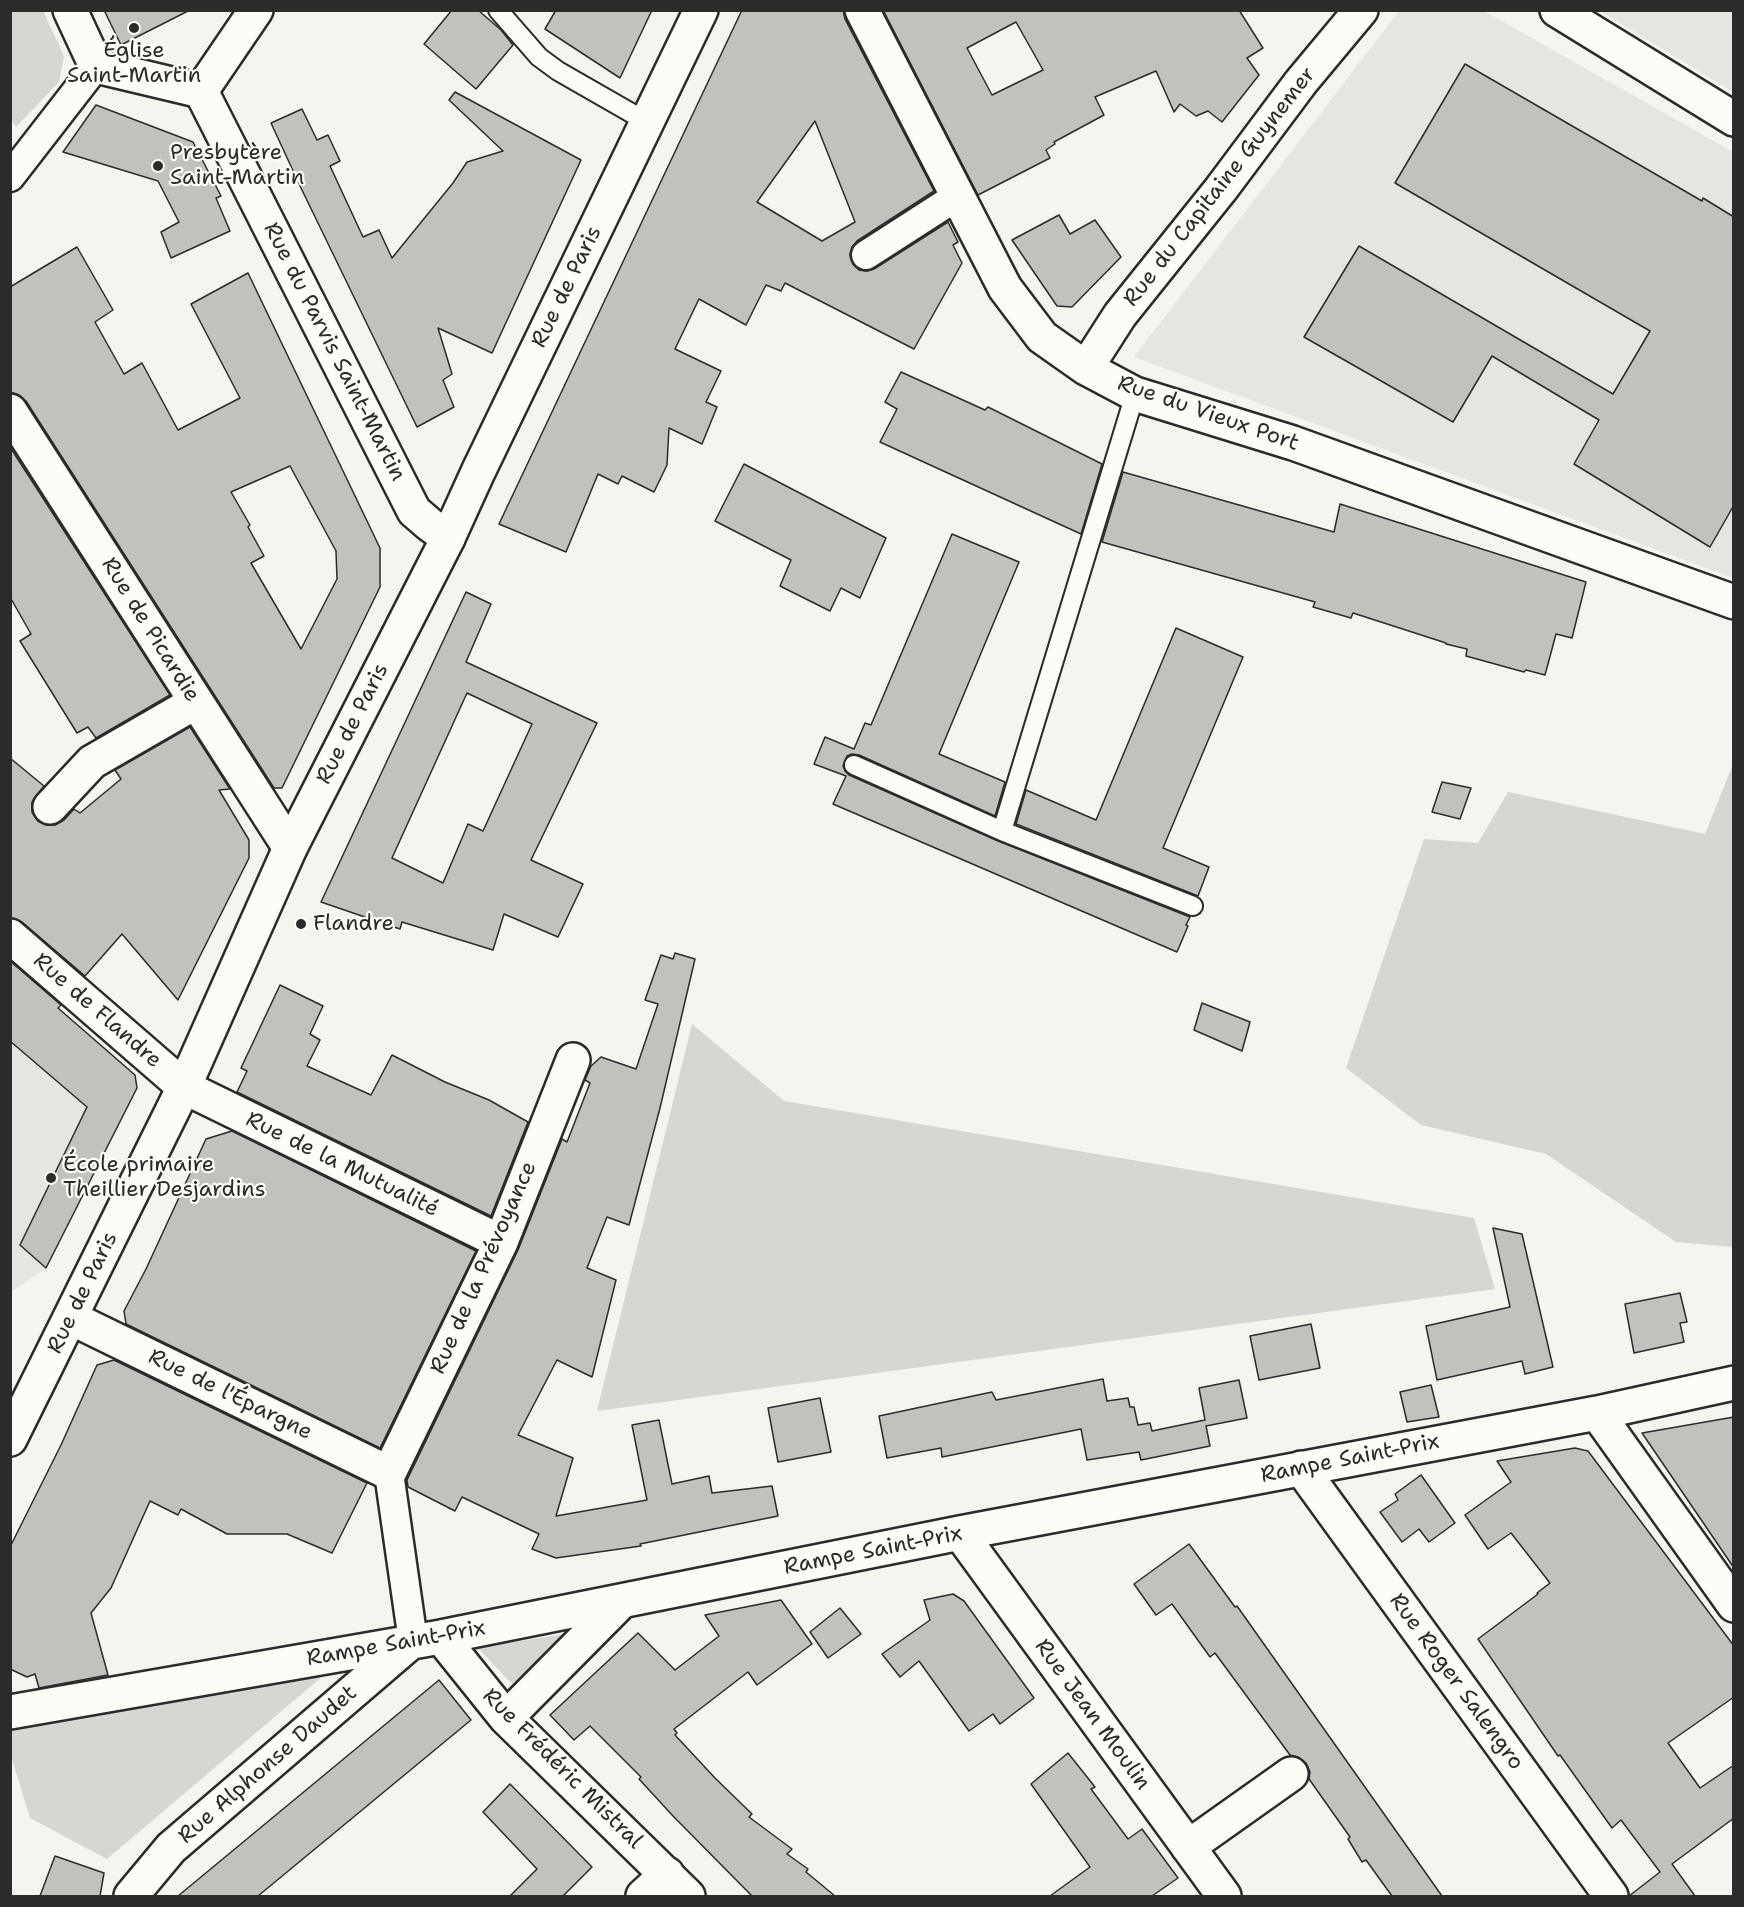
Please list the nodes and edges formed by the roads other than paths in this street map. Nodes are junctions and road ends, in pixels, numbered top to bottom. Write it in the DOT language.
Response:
graph roads {
  1 [pos="70,10"];
  2 [pos="256,10"];
  3 [pos="498,10"];
  4 [pos="701,10"];
  5 [pos="862,10"];
  6 [pos="1361,10"];
  7 [pos="1557,10"];
  8 [pos="96,66"];
  9 [pos="201,91"];
  10 [pos="1734,119"];
  11 [pos="647,122"];
  12 [pos="10,177"];
  13 [pos="956,196"];
  14 [pos="866,255"];
  15 [pos="1086,368"];
  16 [pos="1136,394"];
  17 [pos="10,411"];
  18 [pos="448,538"];
  19 [pos="1734,602"];
  20 [pos="196,702"];
  21 [pos="854,765"];
  22 [pos="50,807"];
  23 [pos="1002,831"];
  24 [pos="290,848"];
  25 [pos="1192,906"];
  26 [pos="10,936"];
  27 [pos="573,1060"];
  28 [pos="184,1087"];
  29 [pos="501,1242"];
  30 [pos="71,1318"];
  31 [pos="1734,1383"];
  32 [pos="1598,1413"];
  33 [pos="10,1440"];
  34 [pos="1301,1468"];
  35 [pos="389,1473"];
  36 [pos="960,1533"];
  37 [pos="621,1602"];
  38 [pos="1734,1605"];
  39 [pos="427,1639"];
  40 [pos="10,1712"];
  41 [pos="506,1719"];
  42 [pos="1292,1774"];
  43 [pos="1188,1847"];
  44 [pos="677,1885"];
  45 [pos="131,1896"];
  46 [pos="643,1896"];
  47 [pos="1224,1896"];
  48 [pos="1611,1896"];
  1 -- 8 [label="street"];
  2 -- 9 [label="street"];
  3 -- 11 [label="lane"];
  4 -- 11 [label="street, Rue de Paris"];
  5 -- 13 [label="street, Rue du Vieux Port"];
  6 -- 15 [label="street, Rue du Capitaine Guynemer"];
  7 -- 10 [label="street"];
  8 -- 9 [label="street"];
  8 -- 12 [label="street"];
  9 -- 18 [label="street, Rue du Parvis Saint-Martin"];
  11 -- 18 [label="street, Rue de Paris"];
  13 -- 14 [label="street"];
  13 -- 15 [label="street, Rue du Vieux Port"];
  15 -- 16 [label="street, Rue du Vieux Port"];
  16 -- 19 [label="street, Rue du Vieux Port"];
  16 -- 23 [label="lane"];
  17 -- 20 [label="street, Rue de Picardie"];
  18 -- 24 [label="street, Rue de Paris"];
  20 -- 22 [label="street"];
  20 -- 24 [label="street, Rue de Picardie"];
  21 -- 23 [label="lane"];
  23 -- 25 [label="lane"];
  24 -- 28 [label="street, Rue de Paris"];
  26 -- 28 [label="street, Rue de Flandre"];
  27 -- 29 [label="street, Rue de la Prévoyance"];
  28 -- 29 [label="street, Rue de la Mutualité"];
  28 -- 30 [label="street, Rue de Paris"];
  29 -- 35 [label="street, Rue de la Prévoyance"];
  30 -- 33 [label="street, Rue de Paris"];
  30 -- 35 [label="street, Rue de l'Épargne"];
  31 -- 32 [label="street, Rampe Saint-Prix"];
  32 -- 34 [label="street, Rampe Saint-Prix"];
  32 -- 38 [label="street"];
  34 -- 36 [label="street, Rampe Saint-Prix"];
  34 -- 48 [label="street, Rue Roger Salengro"];
  35 -- 39 [label="street"];
  36 -- 37 [label="street, Rampe Saint-Prix"];
  36 -- 43 [label="street, Rue Jean Moulin"];
  37 -- 39 [label="street, Rampe Saint-Prix"];
  37 -- 41 [label="street"];
  39 -- 40 [label="street, Rampe Saint-Prix"];
  39 -- 41 [label="street, Rue Frédéric Mistral"];
  39 -- 45 [label="street, Rue Alphonse Daudet"];
  41 -- 44 [label="street, Rue Frédéric Mistral"];
  42 -- 43 [label="street"];
  43 -- 47 [label="street, Rue Jean Moulin"];
  44 -- 46 [label="street"];
}
